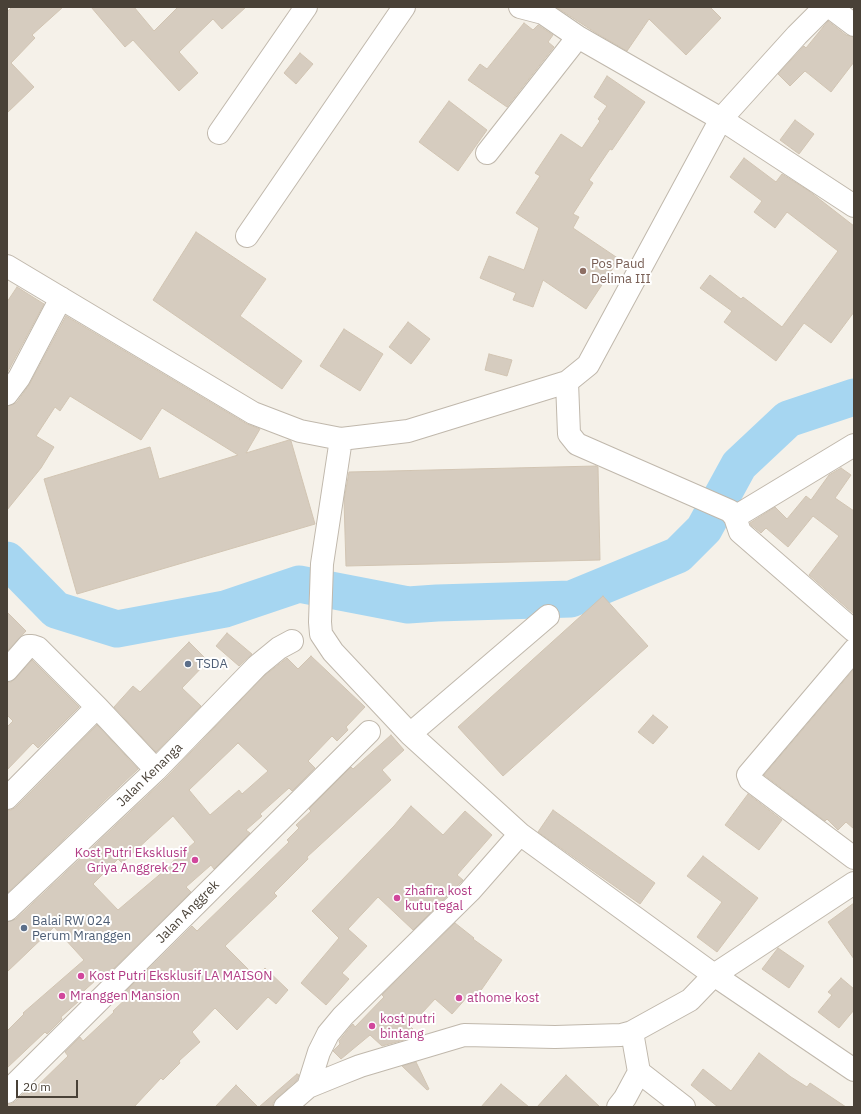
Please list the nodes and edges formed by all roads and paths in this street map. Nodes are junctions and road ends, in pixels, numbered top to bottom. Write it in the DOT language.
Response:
graph roads {
  1 [pos="306,7"];
  2 [pos="404,7"];
  3 [pos="520,7"];
  4 [pos="825,7"];
  5 [pos="830,7"];
  6 [pos="854,25"];
  7 [pos="578,37"];
  8 [pos="721,119"];
  9 [pos="219,133"];
  10 [pos="487,153"];
  11 [pos="854,206"];
  12 [pos="247,236"];
  13 [pos="7,266"];
  14 [pos="61,298"];
  15 [pos="567,382"];
  16 [pos="7,394"];
  17 [pos="341,439"];
  18 [pos="854,446"];
  19 [pos="731,513"];
  20 [pos="548,616"];
  21 [pos="854,631"];
  22 [pos="292,641"];
  23 [pos="854,650"];
  24 [pos="7,670"];
  25 [pos="97,707"];
  26 [pos="369,732"];
  27 [pos="410,734"];
  28 [pos="156,770"];
  29 [pos="7,798"];
  30 [pos="520,834"];
  31 [pos="854,858"];
  32 [pos="854,883"];
  33 [pos="7,910"];
  34 [pos="714,975"];
  35 [pos="632,1032"];
  36 [pos="854,1070"];
  37 [pos="639,1072"];
  38 [pos="308,1088"];
  39 [pos="7,1092"];
  40 [pos="285,1107"];
  41 [pos="618,1107"];
  42 [pos="684,1107"];
  1 -- 9 [label="street"];
  2 -- 12 [label="street"];
  3 -- 7 [label="street"];
  4 -- 8 [label="street"];
  5 -- 6 [label="street"];
  7 -- 8 [label="street"];
  7 -- 10 [label="street"];
  8 -- 11 [label="street"];
  8 -- 15 [label="street"];
  13 -- 14 [label="street"];
  14 -- 16 [label="street"];
  14 -- 17 [label="street"];
  15 -- 17 [label="street"];
  15 -- 19 [label="street"];
  17 -- 27 [label="street"];
  18 -- 19 [label="street"];
  19 -- 21 [label="street"];
  20 -- 27 [label="street"];
  22 -- 28 [label="street, Jalan Kenanga"];
  23 -- 31 [label="street"];
  24 -- 25 [label="street"];
  25 -- 28 [label="street"];
  25 -- 29 [label="street"];
  26 -- 39 [label="street, Jalan Anggrek"];
  27 -- 30 [label="street"];
  28 -- 33 [label="street, Jalan Kenanga"];
  30 -- 34 [label="street"];
  30 -- 38 [label="street"];
  32 -- 34 [label="street"];
  34 -- 35 [label="street"];
  34 -- 36 [label="street"];
  35 -- 37 [label="street"];
  35 -- 38 [label="street"];
  37 -- 41 [label="street"];
  37 -- 42 [label="street"];
  38 -- 40 [label="street"];
}
